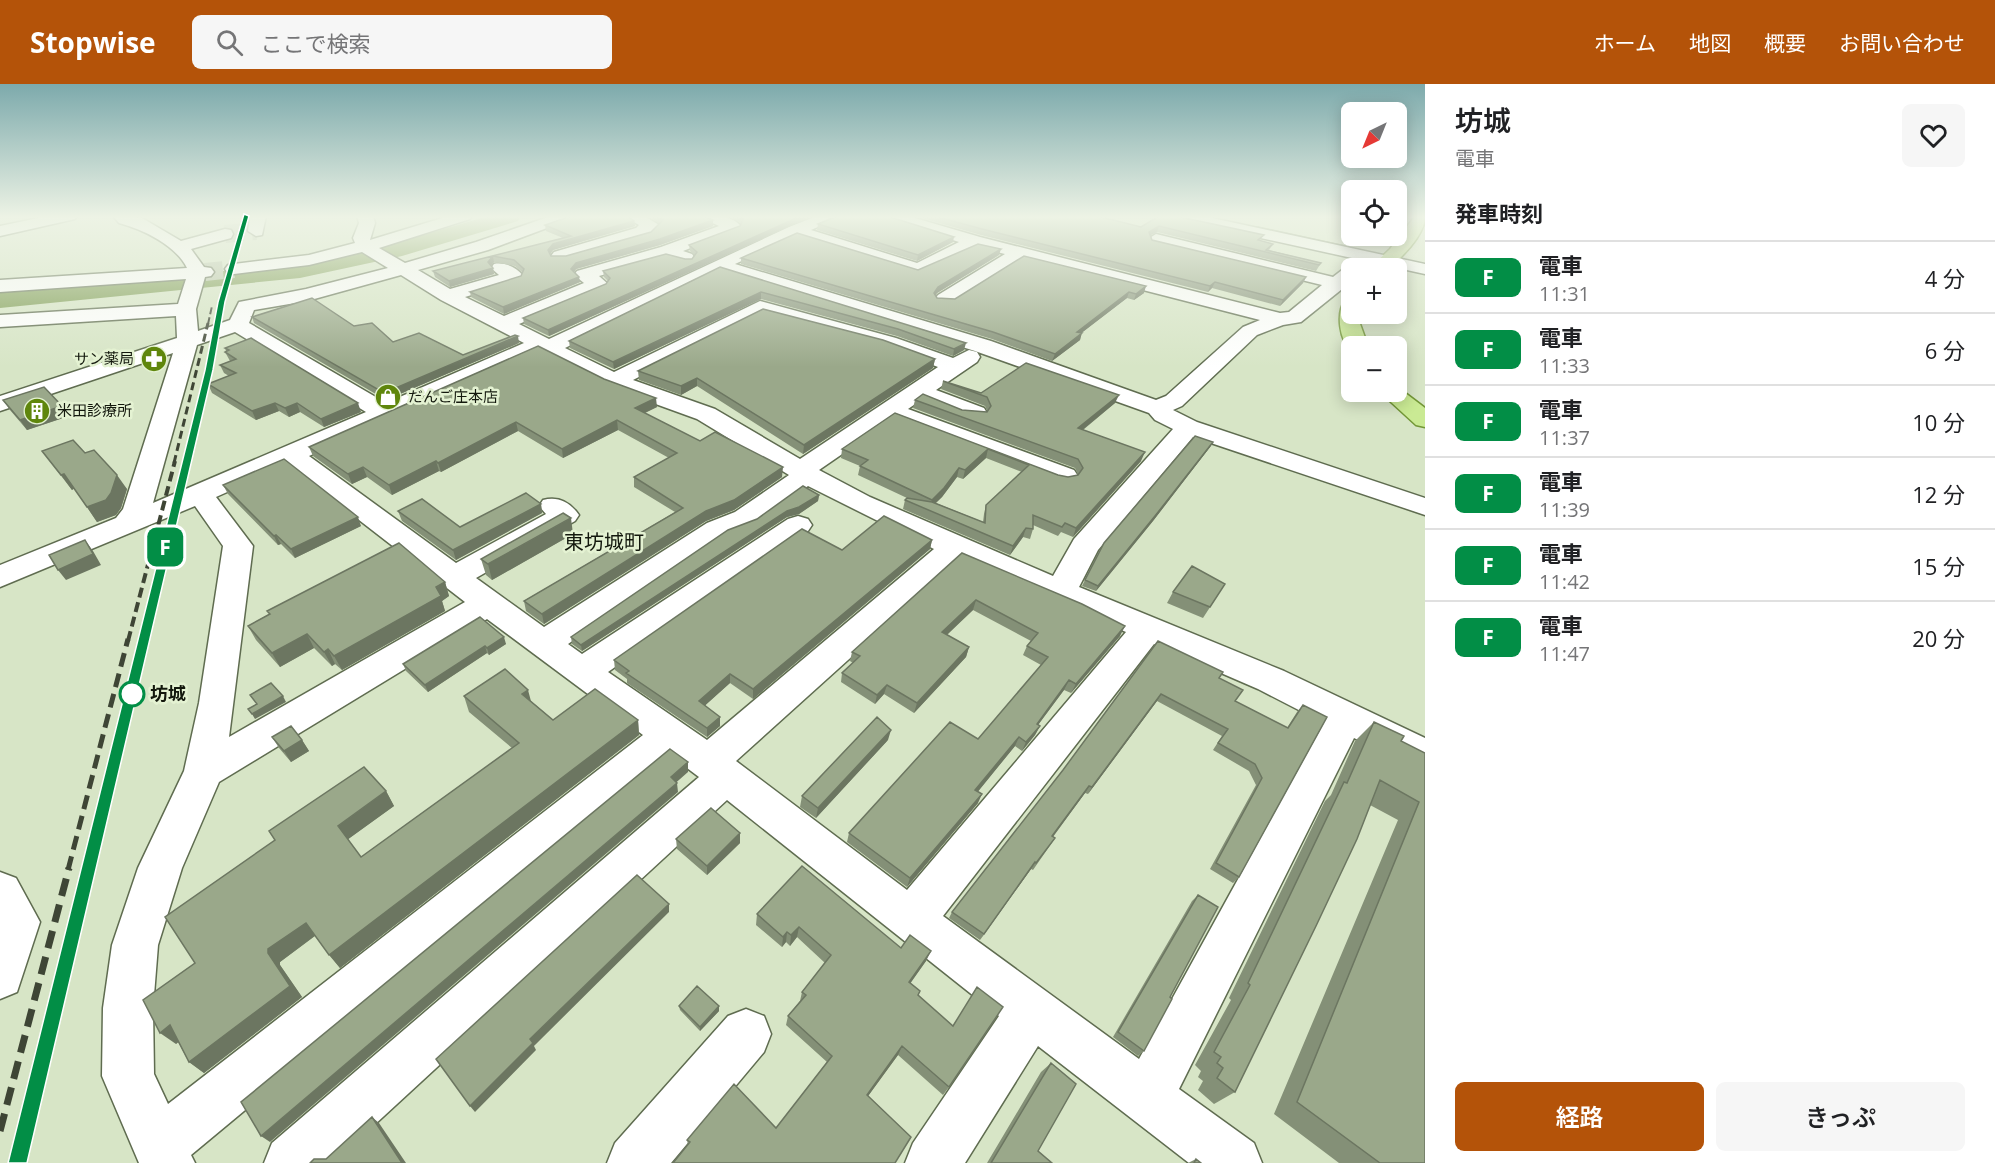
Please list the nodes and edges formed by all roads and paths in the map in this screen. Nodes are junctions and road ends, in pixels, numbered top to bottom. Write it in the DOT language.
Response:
graph roads {
  1 [pos="196,266"];
  2 [pos="256,266"];
  3 [pos="399,266"];
  4 [pos="408,266"];
  5 [pos="582,266"];
  6 [pos="613,266"];
  7 [pos="716,266"];
  8 [pos="717,266"];
  9 [pos="998,266"];
  10 [pos="1073,266"];
  11 [pos="1250,266"];
  12 [pos="1281,266"];
  13 [pos="1407,267"];
  14 [pos="402,268"];
  15 [pos="500,268"];
  16 [pos="234,269"];
  17 [pos="1425,269"];
  18 [pos="593,272"];
  19 [pos="199,273"];
  20 [pos="1341,279"];
  21 [pos="1335,284"];
  22 [pos="0,286"];
  23 [pos="1291,295"];
  24 [pos="448,296"];
  25 [pos="945,299"];
  26 [pos="1210,300"];
  27 [pos="1313,300"];
  28 [pos="187,308"];
  29 [pos="1280,320"];
  30 [pos="0,321"];
  31 [pos="239,324"];
  32 [pos="503,324"];
  33 [pos="188,340"];
  34 [pos="544,346"];
  35 [pos="983,346"];
  36 [pos="955,366"];
  37 [pos="614,381"];
  38 [pos="918,391"];
  39 [pos="1404,402"];
  40 [pos="0,404"];
  41 [pos="1157,408"];
  42 [pos="890,410"];
  43 [pos="385,413"];
  44 [pos="975,413"];
  45 [pos="1425,420"];
  46 [pos="1188,427"];
  47 [pos="291,455"];
  48 [pos="804,473"];
  49 [pos="1065,476"];
  50 [pos="200,494"];
  51 [pos="553,506"];
  52 [pos="1425,507"];
  53 [pos="126,525"];
  54 [pos="798,525"];
  55 [pos="955,547"];
  56 [pos="0,577"];
  57 [pos="454,577"];
  58 [pos="1059,591"];
  59 [pos="488,603"];
  60 [pos="1147,629"];
  61 [pos="543,644"];
  62 [pos="582,672"];
  63 [pos="1346,717"];
  64 [pos="670,735"];
  65 [pos="1425,756"];
  66 [pos="717,770"];
  67 [pos="204,771"];
  68 [pos="0,894"];
  69 [pos="911,921"];
  70 [pos="0,975"];
  71 [pos="1032,1011"];
  72 [pos="746,1034"];
  73 [pos="1147,1097"];
  74 [pos="163,1155"];
  75 [pos="292,1163"];
  76 [pos="635,1163"];
  77 [pos="933,1163"];
  78 [pos="1234,1163"];
  1 -- 19 [label="street"];
  2 -- 16 [label="street"];
  3 -- 14 [label="street"];
  4 -- 14 [label="street"];
  5 -- 18 [label="street"];
  6 -- 18 [label="street"];
  7 -- 34 [label="street"];
  8 -- 35 [label="street"];
  9 -- 25 [label="street"];
  10 -- 26 [label="street"];
  11 -- 26 [label="street"];
  12 -- 21 [label="street"];
  13 -- 17 [label="street"];
  14 -- 24 [label="street"];
  14 -- 31 [label="street"];
  15 -- 24 [label="street"];
  18 -- 32 [label="street"];
  19 -- 22 [label="street"];
  19 -- 28 [label="street"];
  20 -- 21 [label="street"];
  21 -- 27 [label="street"];
  23 -- 27 [label="street"];
  24 -- 32 [label="street"];
  26 -- 29 [label="street"];
  27 -- 29 [label="street"];
  28 -- 30 [label="street"];
  28 -- 33 [label="street"];
  29 -- 41 [label="street"];
  31 -- 33 [label="street"];
  31 -- 43 [label="street"];
  32 -- 34 [label="street"];
  33 -- 40 [label="street"];
  33 -- 53 [label="street"];
  34 -- 37 [label="street"];
  34 -- 43 [label="street"];
  35 -- 36 [label="street"];
  35 -- 41 [label="street"];
  36 -- 37 [label="street"];
  36 -- 38 [label="street"];
  37 -- 48 [label="street"];
  38 -- 42 [label="street"];
  38 -- 44 [label="street"];
  39 -- 45 [label="main road"];
  41 -- 46 [label="street"];
  42 -- 48 [label="street"];
  42 -- 49 [label="street"];
  43 -- 47 [label="street"];
  46 -- 52 [label="street"];
  46 -- 58 [label="street"];
  47 -- 50 [label="street"];
  47 -- 57 [label="street"];
  48 -- 55 [label="street"];
  48 -- 61 [label="street"];
  50 -- 53 [label="street"];
  50 -- 67 [label="street"];
  51 -- 57 [label="street"];
  53 -- 56 [label="street"];
  54 -- 62 [label="street"];
  55 -- 58 [label="street"];
  55 -- 66 [label="street"];
  57 -- 59 [label="street"];
  58 -- 60 [label="street"];
  59 -- 61 [label="street"];
  59 -- 67 [label="street"];
  60 -- 63 [label="street"];
  60 -- 69 [label="street"];
  61 -- 62 [label="street"];
  62 -- 64 [label="street"];
  63 -- 65 [label="street"];
  63 -- 73 [label="street"];
  64 -- 66 [label="street"];
  64 -- 74 [label="street"];
  66 -- 69 [label="street"];
  66 -- 75 [label="street"];
  67 -- 74 [label="street"];
  68 -- 70 [label="street"];
  69 -- 71 [label="street"];
  71 -- 73 [label="street"];
  71 -- 77 [label="street"];
  72 -- 76 [label="street"];
  73 -- 78 [label="street"];
}
